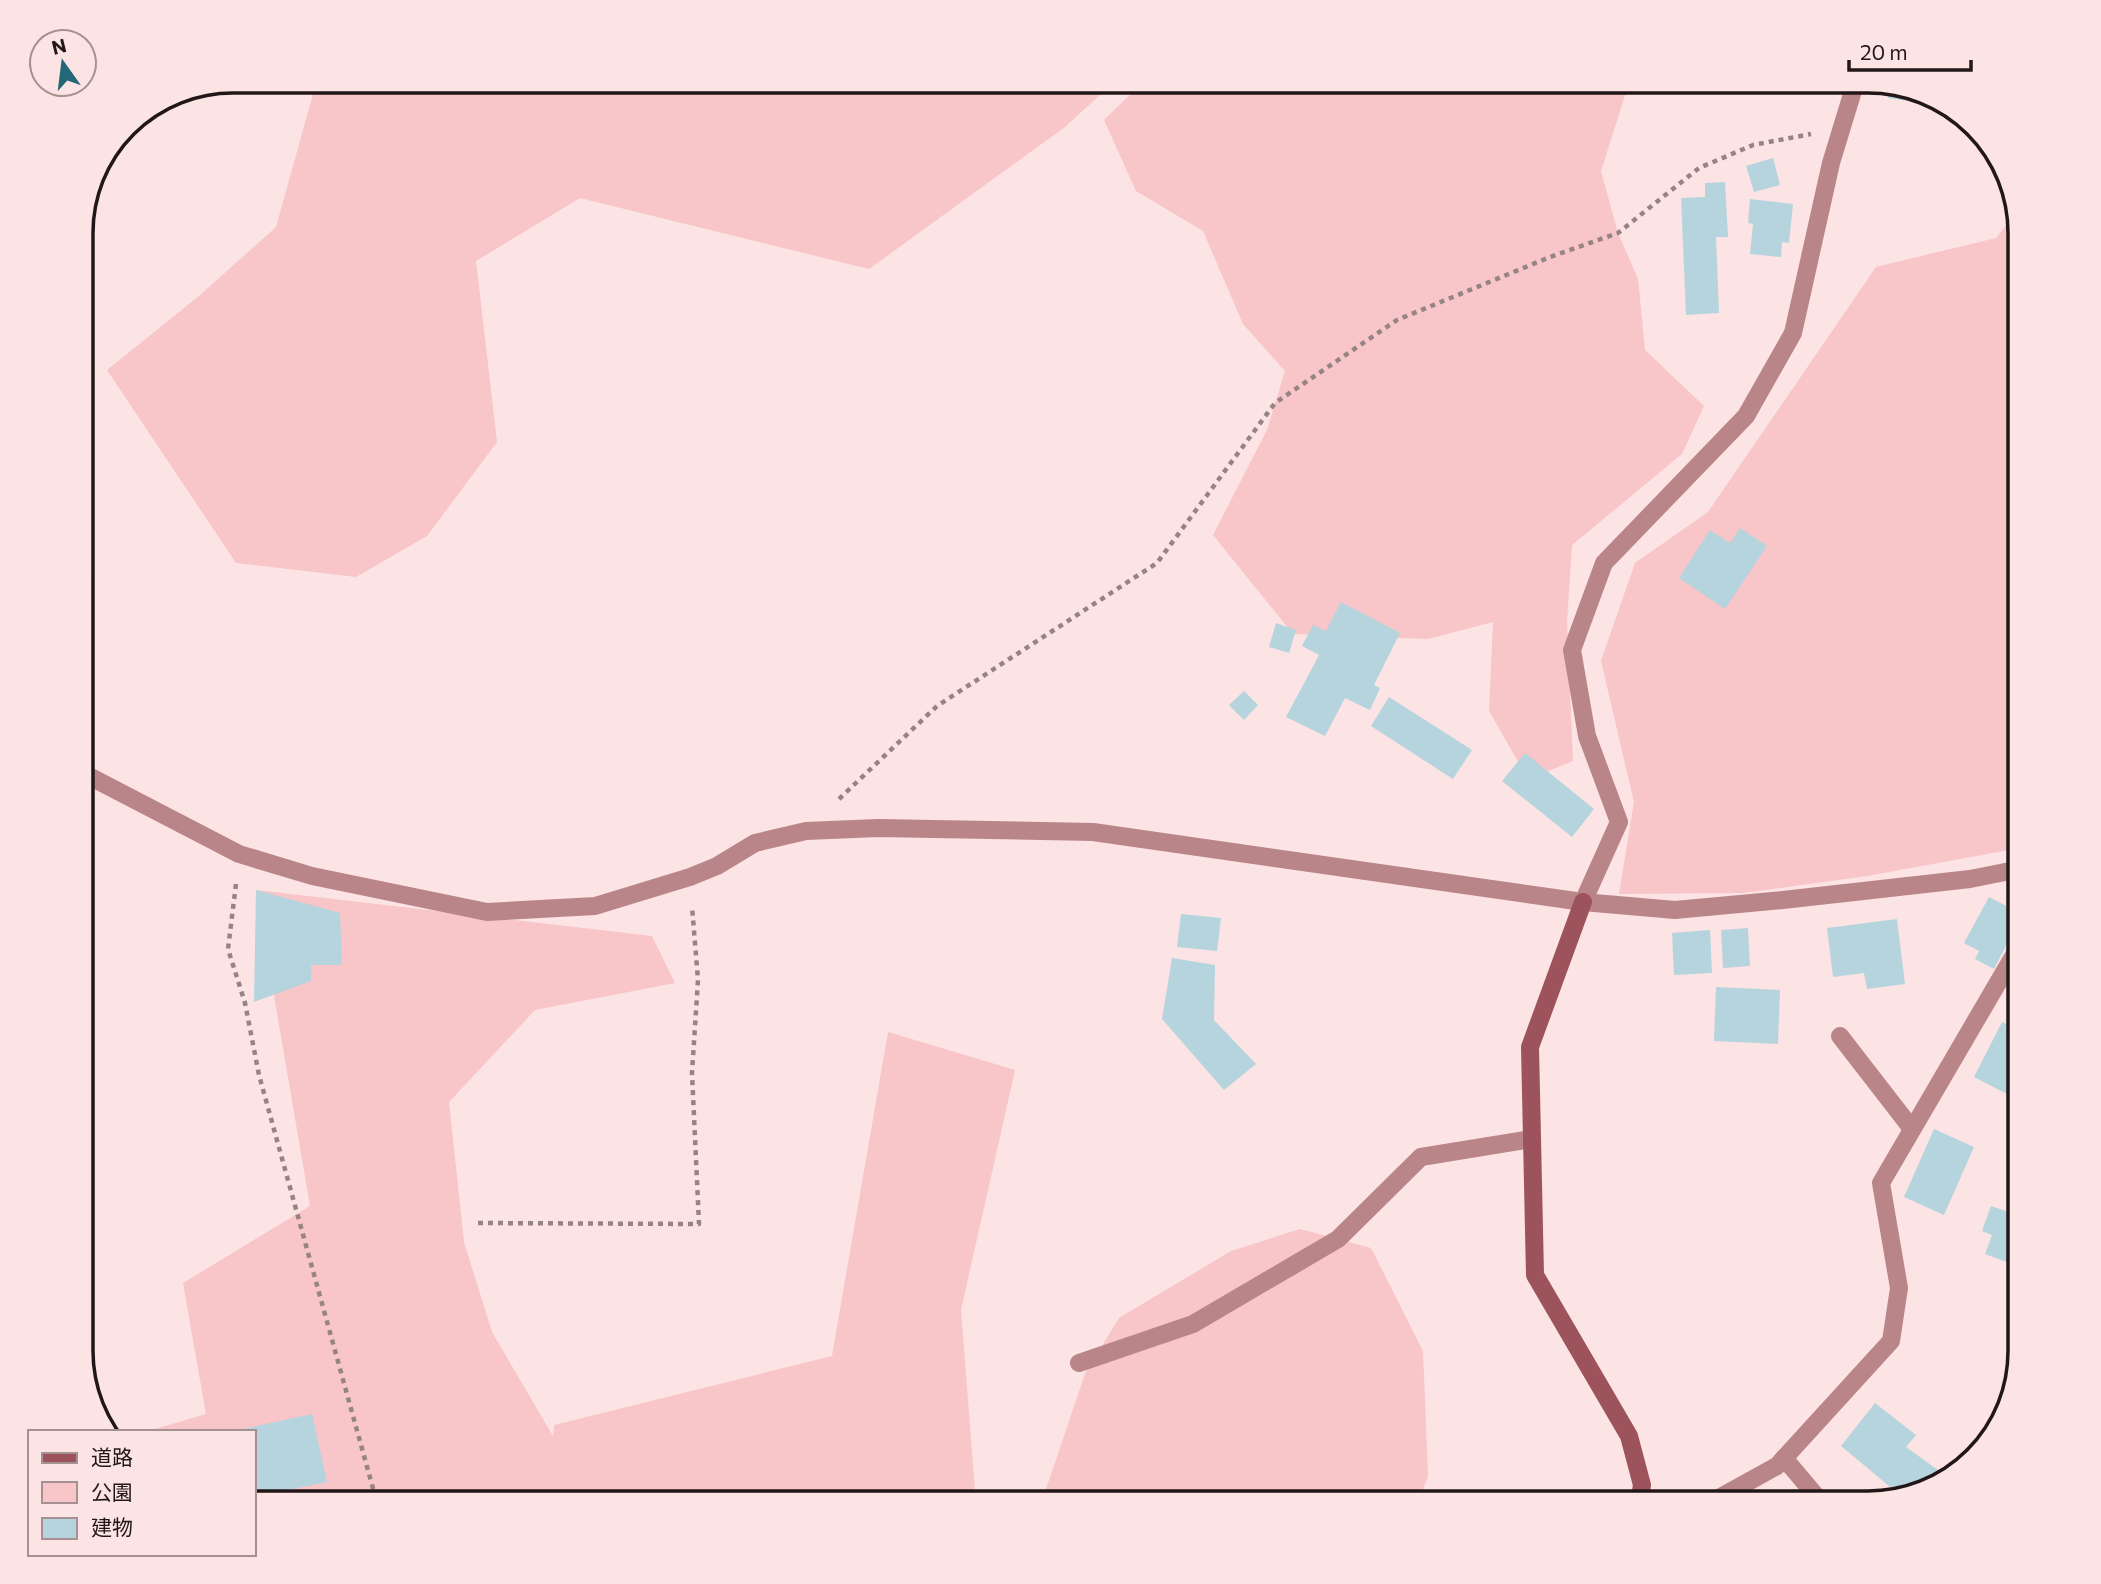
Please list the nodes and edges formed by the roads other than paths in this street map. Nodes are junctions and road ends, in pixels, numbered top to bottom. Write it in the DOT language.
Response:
graph roads {
  1 [pos="1852,93"];
  2 [pos="93,778"];
  3 [pos="2008,872"];
  4 [pos="1583,902"];
  5 [pos="2008,967"];
  6 [pos="1840,1036"];
  7 [pos="1913,1129"];
  8 [pos="1532,1139"];
  9 [pos="1079,1363"];
  10 [pos="1784,1458"];
  11 [pos="1641,1491"];
  12 [pos="1732,1491"];
  13 [pos="1812,1491"];
  1 -- 4 [label="street"];
  2 -- 4 [label="street"];
  3 -- 4 [label="street"];
  4 -- 8 [label="street"];
  5 -- 7 [label="street"];
  6 -- 7 [label="street"];
  7 -- 10 [label="street"];
  8 -- 9 [label="street"];
  8 -- 11 [label="street"];
  10 -- 12 [label="street"];
  10 -- 13 [label="street"];
}
